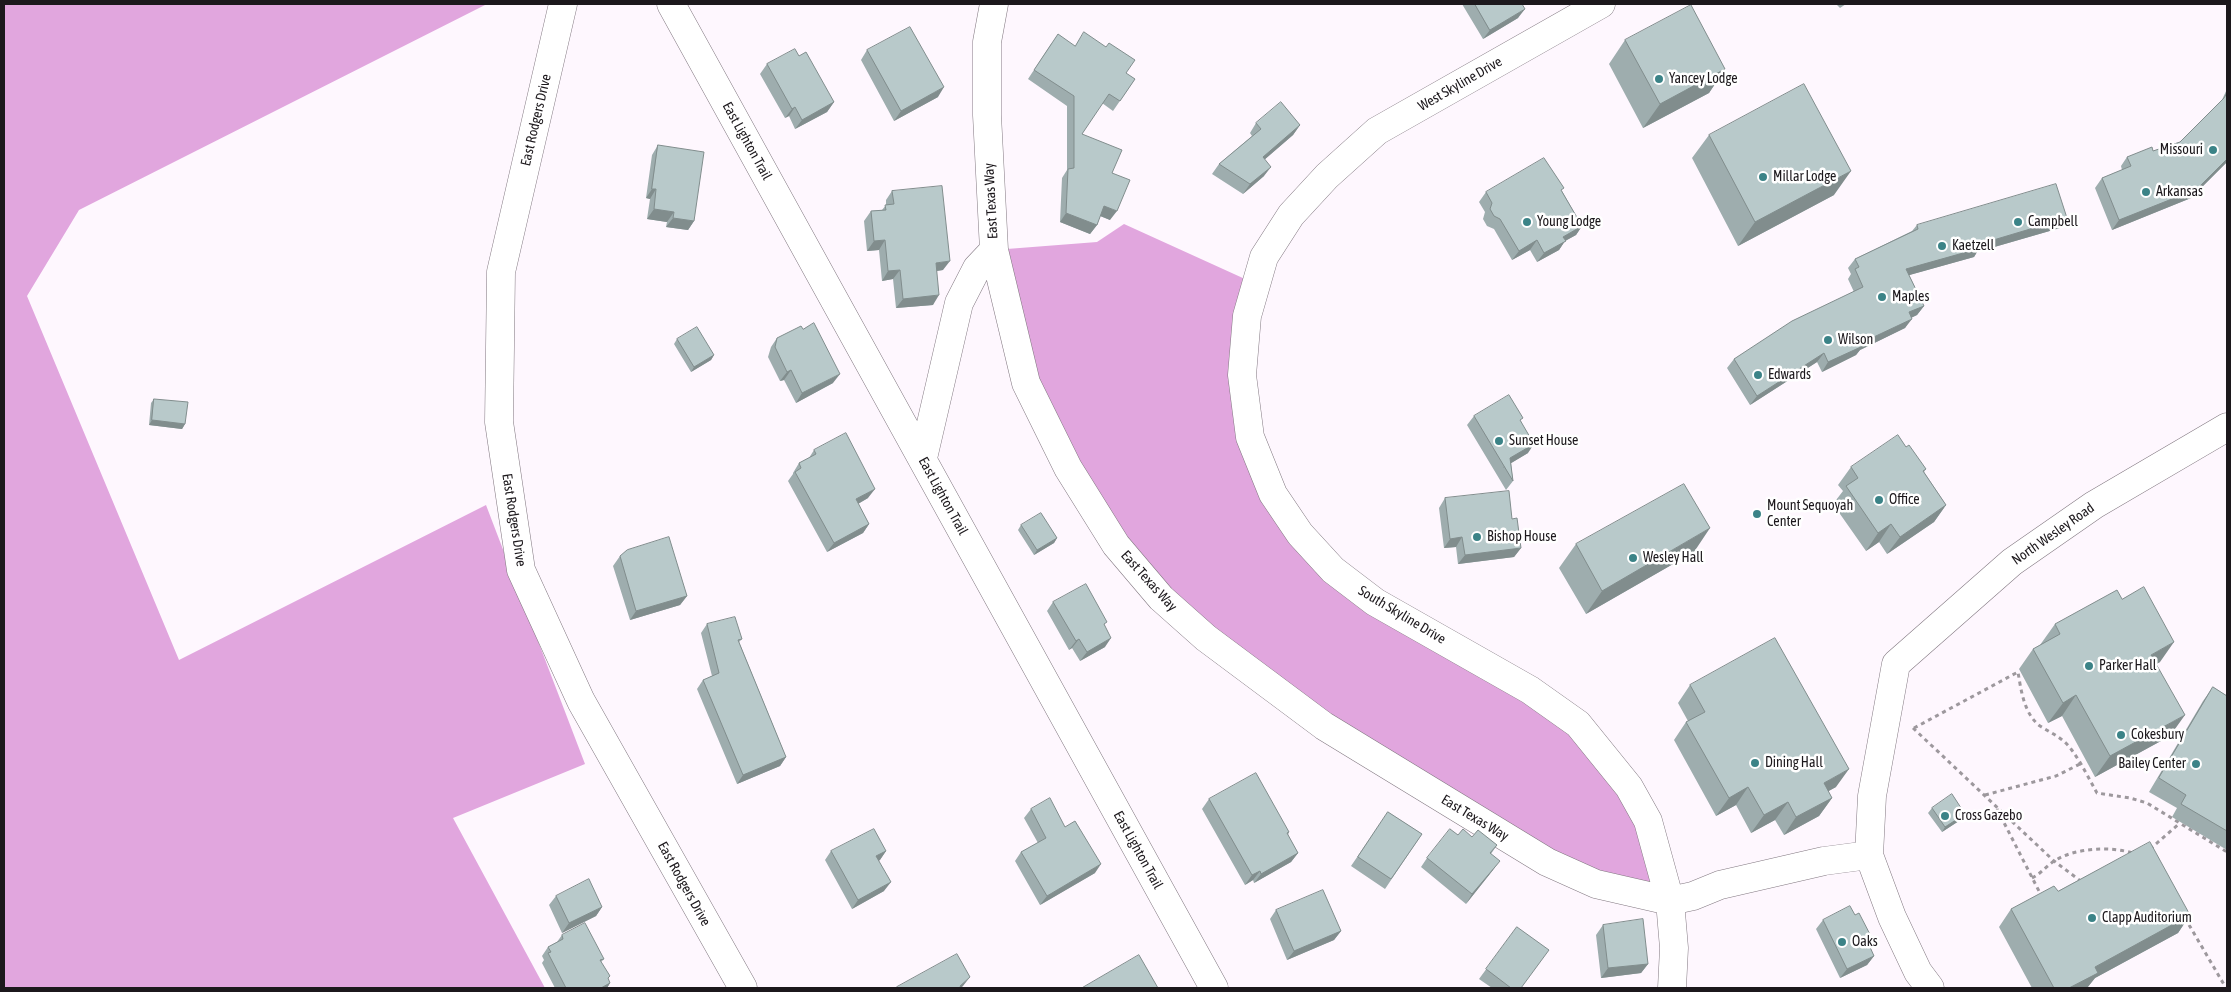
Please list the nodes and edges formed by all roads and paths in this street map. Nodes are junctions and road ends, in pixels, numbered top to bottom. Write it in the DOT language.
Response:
graph roads {
  1 [pos="562,4"];
  2 [pos="671,4"];
  3 [pos="994,4"];
  4 [pos="1601,4"];
  5 [pos="1327,176"];
  6 [pos="994,250"];
  7 [pos="2227,427"];
  8 [pos="923,458"];
  9 [pos="1886,718"];
  10 [pos="1914,728"];
  11 [pos="2080,764"];
  12 [pos="1984,796"];
  13 [pos="1995,806"];
  14 [pos="2180,823"];
  15 [pos="2149,851"];
  16 [pos="2227,852"];
  17 [pos="2134,854"];
  18 [pos="1869,855"];
  19 [pos="2054,861"];
  20 [pos="2032,878"];
  21 [pos="2086,886"];
  22 [pos="2043,899"];
  23 [pos="1670,901"];
  24 [pos="2180,910"];
  25 [pos="743,988"];
  26 [pos="1214,988"];
  27 [pos="1672,988"];
  28 [pos="1930,988"];
  29 [pos="2226,988"];
  1 -- 25 [label="street, East Rodgers Drive"];
  2 -- 8 [label="street, East Lighton Trail"];
  3 -- 6 [label="street, East Texas Way"];
  4 -- 5 [label="street, West Skyline Drive"];
  5 -- 23 [label="street, South Skyline Drive"];
  6 -- 8 [label="street"];
  6 -- 23 [label="street, East Texas Way"];
  7 -- 9 [label="street, North Wesley Road"];
  8 -- 26 [label="street, East Lighton Trail"];
  9 -- 10 [label="path"];
  9 -- 18 [label="street"];
  10 -- 11 [label="path"];
  10 -- 12 [label="path"];
  11 -- 12 [label="path"];
  11 -- 14 [label="path"];
  12 -- 13 [label="path"];
  13 -- 19 [label="path"];
  13 -- 20 [label="path"];
  14 -- 15 [label="path"];
  14 -- 16 [label="path"];
  17 -- 19 [label="path"];
  18 -- 23 [label="street"];
  18 -- 28 [label="street"];
  19 -- 20 [label="path"];
  19 -- 21 [label="path"];
  20 -- 22 [label="path"];
  23 -- 27 [label="street, South Skyline Drive"];
  24 -- 29 [label="path"];
}
